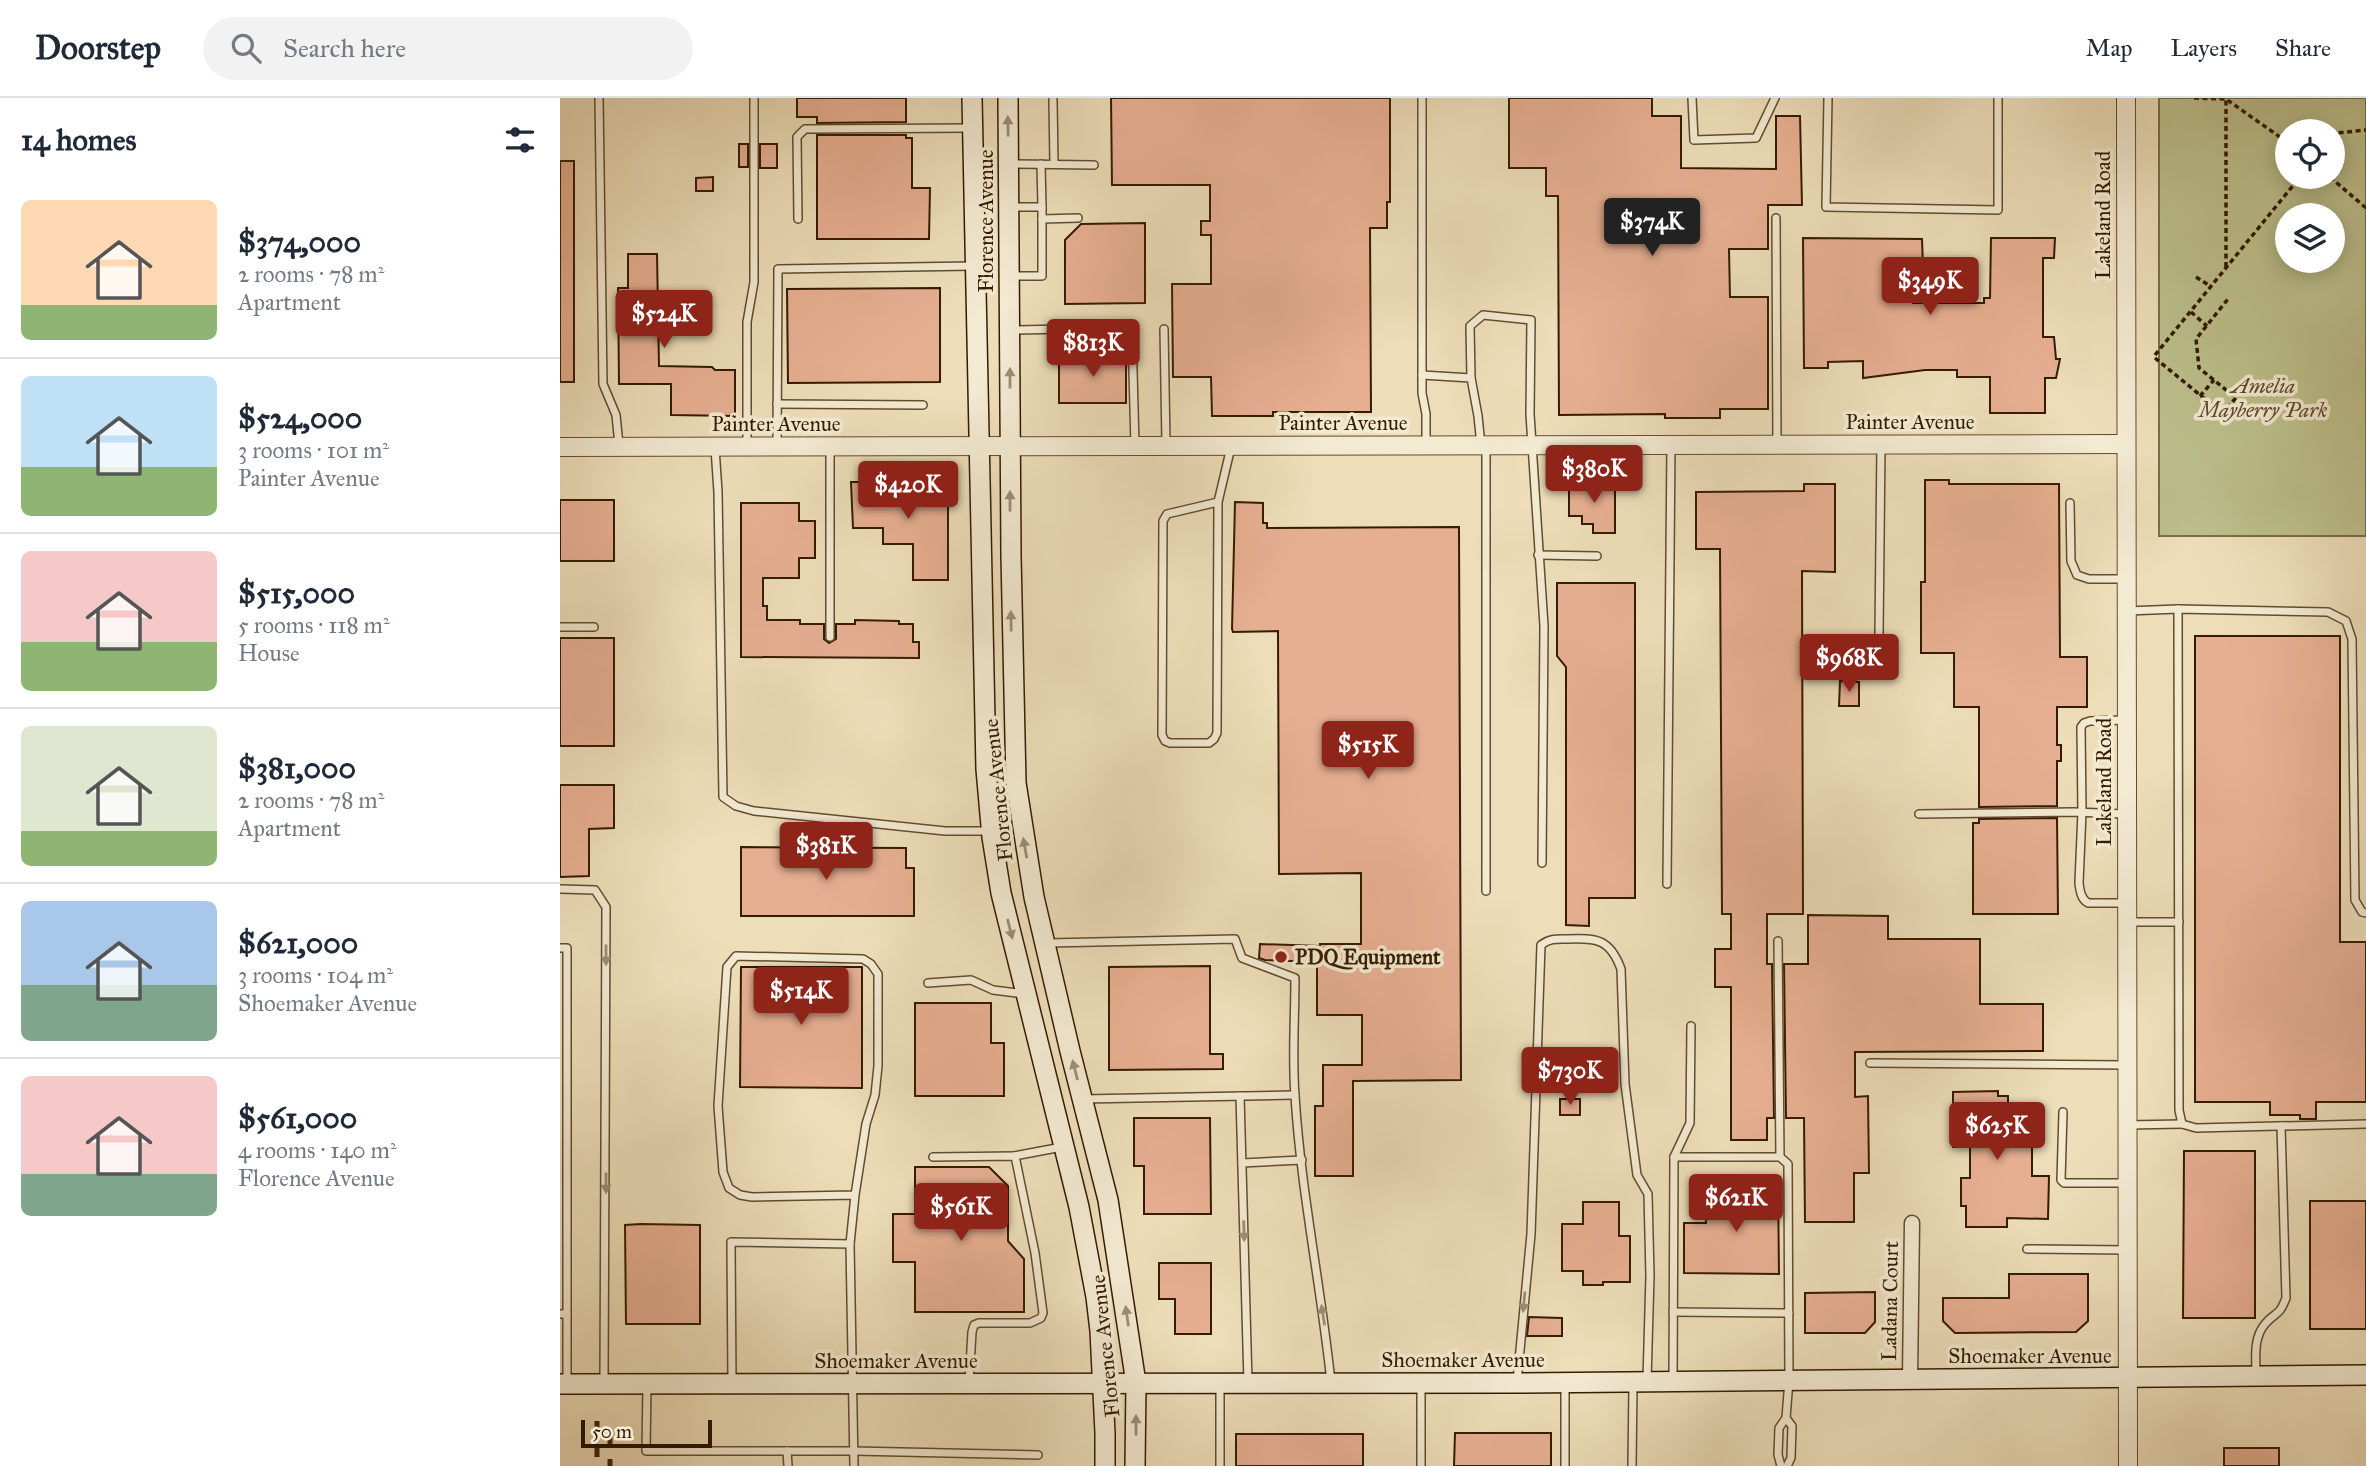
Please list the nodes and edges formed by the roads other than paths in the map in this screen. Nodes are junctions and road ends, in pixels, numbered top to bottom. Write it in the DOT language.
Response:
graph roads {
  1 [pos="599,98"];
  2 [pos="754,98"];
  3 [pos="972,98"];
  4 [pos="1008,98"];
  5 [pos="1422,98"];
  6 [pos="1692,98"];
  7 [pos="1775,98"];
  8 [pos="1828,98"];
  9 [pos="1998,98"];
  10 [pos="2126,98"];
  11 [pos="1053,100"];
  12 [pos="973,128"];
  13 [pos="1009,164"];
  14 [pos="1041,164"];
  15 [pos="1054,164"];
  16 [pos="1094,165"];
  17 [pos="1009,207"];
  18 [pos="1042,207"];
  19 [pos="1079,218"];
  20 [pos="1776,218"];
  21 [pos="798,219"];
  22 [pos="1042,219"];
  23 [pos="976,266"];
  24 [pos="1009,276"];
  25 [pos="1164,329"];
  26 [pos="1009,330"];
  27 [pos="1422,375"];
  28 [pos="1471,378"];
  29 [pos="777,404"];
  30 [pos="923,405"];
  31 [pos="2126,444"];
  32 [pos="1533,445"];
  33 [pos="1671,445"];
  34 [pos="1777,445"];
  35 [pos="1881,445"];
  36 [pos="1135,446"];
  37 [pos="1166,446"];
  38 [pos="1231,446"];
  39 [pos="1426,446"];
  40 [pos="1483,446"];
  41 [pos="560,447"];
  42 [pos="620,447"];
  43 [pos="715,447"];
  44 [pos="747,447"];
  45 [pos="777,447"];
  46 [pos="830,447"];
  47 [pos="979,447"];
  48 [pos="1010,447"];
  49 [pos="1218,502"];
  50 [pos="2070,503"];
  51 [pos="1538,555"];
  52 [pos="1597,556"];
  53 [pos="2126,579"];
  54 [pos="2178,610"];
  55 [pos="2126,611"];
  56 [pos="560,627"];
  57 [pos="594,627"];
  58 [pos="1879,634"];
  59 [pos="830,637"];
  60 [pos="2127,720"];
  61 [pos="2082,812"];
  62 [pos="1919,814"];
  63 [pos="2127,814"];
  64 [pos="992,831"];
  65 [pos="1542,863"];
  66 [pos="1667,884"];
  67 [pos="560,889"];
  68 [pos="1486,891"];
  69 [pos="2127,903"];
  70 [pos="2366,913"];
  71 [pos="2127,922"];
  72 [pos="2179,922"];
  73 [pos="1778,941"];
  74 [pos="1044,943"];
  75 [pos="560,948"];
  76 [pos="928,983"];
  77 [pos="1026,994"];
  78 [pos="1691,1026"];
  79 [pos="1870,1063"];
  80 [pos="2127,1065"];
  81 [pos="1295,1095"];
  82 [pos="1240,1096"];
  83 [pos="1082,1099"];
  84 [pos="2063,1112"];
  85 [pos="2182,1124"];
  86 [pos="2366,1124"];
  87 [pos="2127,1125"];
  88 [pos="2281,1126"];
  89 [pos="1064,1147"];
  90 [pos="1014,1156"];
  91 [pos="933,1157"];
  92 [pos="1674,1157"];
  93 [pos="1780,1157"];
  94 [pos="1302,1160"];
  95 [pos="1242,1163"];
  96 [pos="2127,1183"];
  97 [pos="855,1195"];
  98 [pos="1912,1223"];
  99 [pos="850,1244"];
  100 [pos="2026,1249"];
  101 [pos="2127,1250"];
  102 [pos="1674,1312"];
  103 [pos="1789,1313"];
  104 [pos="564,1314"];
  105 [pos="2366,1375"];
  106 [pos="2256,1376"];
  107 [pos="2128,1378"];
  108 [pos="1673,1380"];
  109 [pos="1789,1380"];
  110 [pos="1910,1380"];
  111 [pos="1640,1381"];
  112 [pos="1220,1382"];
  113 [pos="1331,1382"];
  114 [pos="1517,1382"];
  115 [pos="1565,1382"];
  116 [pos="1248,1383"];
  117 [pos="1420,1383"];
  118 [pos="564,1384"];
  119 [pos="604,1384"];
  120 [pos="647,1384"];
  121 [pos="732,1384"];
  122 [pos="854,1384"];
  123 [pos="969,1384"];
  124 [pos="1103,1384"];
  125 [pos="1136,1384"];
  126 [pos="1786,1418"];
  127 [pos="787,1451"];
  128 [pos="854,1451"];
  129 [pos="1038,1455"];
  130 [pos="788,1466"];
  131 [pos="854,1466"];
  132 [pos="1105,1466"];
  133 [pos="1135,1466"];
  134 [pos="1220,1466"];
  135 [pos="1420,1466"];
  136 [pos="1565,1466"];
  137 [pos="1632,1466"];
  138 [pos="1781,1466"];
  139 [pos="1787,1466"];
  140 [pos="2128,1466"];
  1 -- 42 [label="lane"];
  2 -- 44 [label="lane"];
  3 -- 12 [label="main road, Florence Avenue"];
  13 -- 4 [label="main road, Florence Avenue, one-way"];
  5 -- 27 [label="lane"];
  6 -- 7 [label="lane"];
  8 -- 9 [label="lane"];
  10 -- 31 [label="street, Lakeland Road"];
  11 -- 15 [label="lane"];
  12 -- 21 [label="lane"];
  12 -- 23 [label="main road, Florence Avenue"];
  13 -- 14 [label="lane"];
  13 -- 17 [label="main road, Florence Avenue"];
  14 -- 15 [label="lane"];
  14 -- 18 [label="lane"];
  15 -- 16 [label="lane"];
  17 -- 18 [label="lane"];
  17 -- 24 [label="main road, Florence Avenue"];
  18 -- 22 [label="lane"];
  19 -- 22 [label="lane"];
  20 -- 34 [label="lane"];
  22 -- 24 [label="lane"];
  23 -- 29 [label="lane"];
  23 -- 47 [label="main road, Florence Avenue"];
  24 -- 26 [label="main road, Florence Avenue"];
  25 -- 37 [label="lane"];
  26 -- 36 [label="lane"];
  48 -- 26 [label="main road, Florence Avenue, one-way"];
  27 -- 28 [label="lane"];
  27 -- 39 [label="lane"];
  28 -- 32 [label="lane"];
  28 -- 40 [label="lane"];
  29 -- 30 [label="lane"];
  29 -- 45 [label="lane"];
  31 -- 35 [label="street, Painter Avenue"];
  31 -- 53 [label="street, Lakeland Road"];
  32 -- 33 [label="street, Painter Avenue"];
  32 -- 40 [label="street, Painter Avenue"];
  32 -- 51 [label="lane"];
  33 -- 34 [label="street, Painter Avenue"];
  33 -- 66 [label="lane"];
  34 -- 35 [label="street, Painter Avenue"];
  35 -- 58 [label="lane"];
  36 -- 37 [label="street, Painter Avenue"];
  36 -- 48 [label="street, Painter Avenue"];
  37 -- 38 [label="street, Painter Avenue"];
  38 -- 39 [label="street, Painter Avenue"];
  38 -- 49 [label="lane"];
  39 -- 40 [label="street, Painter Avenue"];
  40 -- 68 [label="lane"];
  41 -- 42 [label="street, Painter Avenue"];
  42 -- 43 [label="street, Painter Avenue"];
  43 -- 44 [label="street, Painter Avenue"];
  43 -- 64 [label="lane"];
  44 -- 45 [label="street, Painter Avenue"];
  45 -- 46 [label="street, Painter Avenue"];
  46 -- 47 [label="street, Painter Avenue"];
  46 -- 59 [label="lane"];
  47 -- 48 [label="street, Painter Avenue"];
  47 -- 64 [label="main road, Florence Avenue"];
  74 -- 48 [label="main road, Florence Avenue, one-way"];
  49 -- 49 [label="lane"];
  50 -- 53 [label="lane"];
  51 -- 52 [label="lane"];
  51 -- 65 [label="lane"];
  53 -- 55 [label="street, Lakeland Road"];
  54 -- 55 [label="lane"];
  54 -- 70 [label="lane"];
  54 -- 72 [label="lane"];
  55 -- 60 [label="street, Lakeland Road"];
  56 -- 57 [label="lane"];
  60 -- 61 [label="lane"];
  60 -- 63 [label="street, Lakeland Road"];
  61 -- 62 [label="lane"];
  61 -- 63 [label="lane"];
  61 -- 69 [label="lane"];
  63 -- 69 [label="street, Lakeland Road"];
  64 -- 77 [label="main road, Florence Avenue, one-way"];
  67 -- 119 [label="lane, one-way"];
  69 -- 71 [label="street, Lakeland Road"];
  71 -- 72 [label="lane"];
  71 -- 80 [label="street, Lakeland Road"];
  72 -- 85 [label="lane"];
  73 -- 93 [label="lane"];
  74 -- 81 [label="lane"];
  83 -- 74 [label="main road, Florence Avenue, one-way"];
  75 -- 104 [label="lane"];
  76 -- 77 [label="lane"];
  77 -- 89 [label="main road, Florence Avenue"];
  78 -- 92 [label="lane"];
  79 -- 80 [label="lane"];
  80 -- 87 [label="street, Lakeland Road"];
  81 -- 82 [label="lane"];
  81 -- 94 [label="lane"];
  82 -- 83 [label="lane"];
  82 -- 95 [label="lane"];
  125 -- 83 [label="main road, Florence Avenue, one-way"];
  84 -- 96 [label="lane"];
  85 -- 87 [label="lane"];
  85 -- 88 [label="lane"];
  86 -- 88 [label="lane"];
  87 -- 96 [label="street, Lakeland Road"];
  88 -- 106 [label="lane"];
  89 -- 90 [label="lane"];
  89 -- 124 [label="main road, Florence Avenue"];
  90 -- 91 [label="lane"];
  90 -- 123 [label="lane"];
  92 -- 93 [label="lane"];
  92 -- 102 [label="lane"];
  93 -- 103 [label="lane"];
  94 -- 95 [label="lane"];
  113 -- 94 [label="lane, one-way"];
  95 -- 116 [label="lane, one-way"];
  96 -- 101 [label="street, Lakeland Road"];
  97 -- 97 [label="lane"];
  97 -- 99 [label="lane"];
  98 -- 110 [label="street, Ladana Court"];
  99 -- 121 [label="lane"];
  99 -- 122 [label="lane"];
  100 -- 101 [label="lane"];
  101 -- 107 [label="street, Lakeland Road"];
  102 -- 103 [label="lane"];
  102 -- 108 [label="lane"];
  103 -- 109 [label="lane"];
  104 -- 118 [label="lane"];
  105 -- 106 [label="main road, Shoemaker Avenue"];
  106 -- 107 [label="main road, Shoemaker Avenue"];
  107 -- 110 [label="main road, Shoemaker Avenue"];
  107 -- 140 [label="street, Lakeland Road"];
  108 -- 109 [label="main road, Shoemaker Avenue"];
  108 -- 111 [label="main road, Shoemaker Avenue"];
  109 -- 110 [label="main road, Shoemaker Avenue"];
  109 -- 126 [label="lane"];
  111 -- 114 [label="lane, one-way"];
  111 -- 115 [label="main road, Shoemaker Avenue"];
  111 -- 137 [label="lane"];
  112 -- 116 [label="main road, Shoemaker Avenue"];
  112 -- 125 [label="main road, Shoemaker Avenue"];
  112 -- 134 [label="lane"];
  113 -- 116 [label="main road, Shoemaker Avenue"];
  113 -- 117 [label="main road, Shoemaker Avenue"];
  114 -- 115 [label="main road, Shoemaker Avenue"];
  114 -- 117 [label="main road, Shoemaker Avenue"];
  115 -- 136 [label="lane"];
  117 -- 135 [label="lane"];
  118 -- 119 [label="main road, Shoemaker Avenue"];
  119 -- 120 [label="main road, Shoemaker Avenue"];
  120 -- 121 [label="main road, Shoemaker Avenue"];
  120 -- 127 [label="lane"];
  121 -- 122 [label="main road, Shoemaker Avenue"];
  122 -- 123 [label="main road, Shoemaker Avenue"];
  122 -- 128 [label="lane"];
  123 -- 124 [label="main road, Shoemaker Avenue"];
  124 -- 125 [label="main road, Shoemaker Avenue"];
  124 -- 132 [label="main road, Florence Avenue"];
  133 -- 125 [label="main road, Florence Avenue, one-way"];
  126 -- 138 [label="lane"];
  126 -- 139 [label="lane"];
  127 -- 128 [label="lane"];
  127 -- 130 [label="lane"];
  128 -- 129 [label="lane"];
  128 -- 131 [label="lane"];
}
